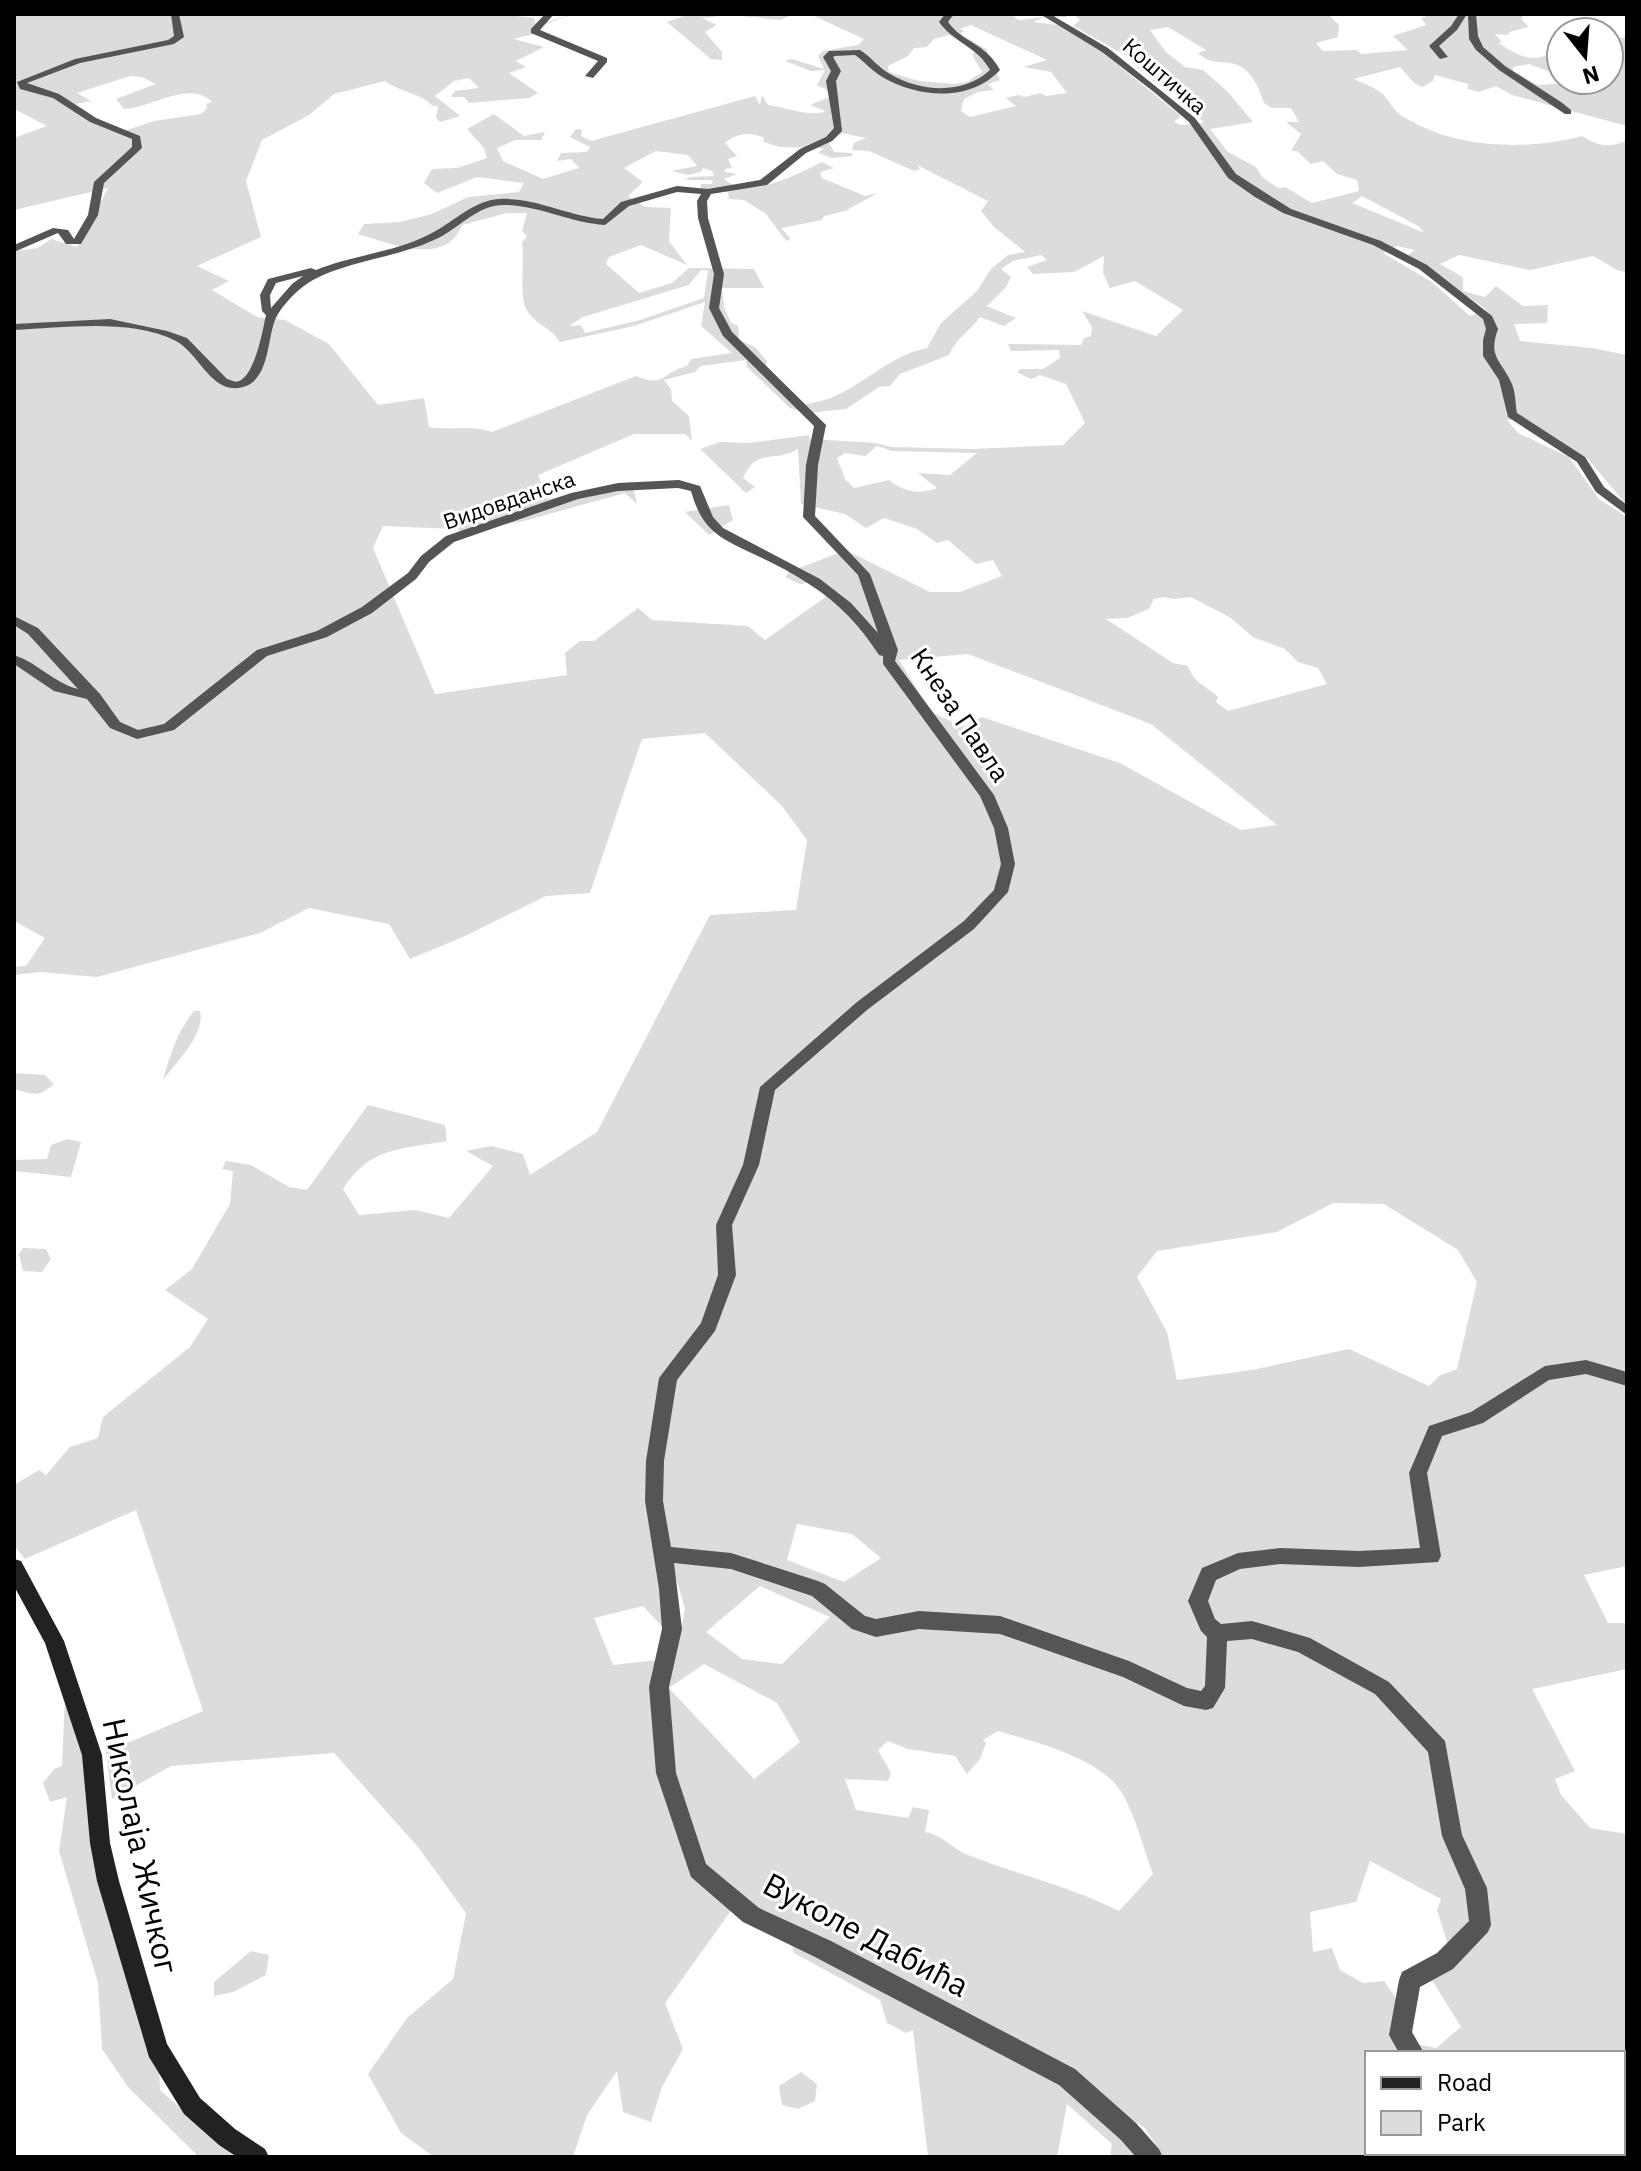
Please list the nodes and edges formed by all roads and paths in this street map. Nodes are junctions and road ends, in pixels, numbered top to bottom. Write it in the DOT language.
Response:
graph roads {
  1 [pos="175,14"];
  2 [pos="550,14"];
  3 [pos="950,14"];
  4 [pos="1044,14"];
  5 [pos="1463,14"];
  6 [pos="1472,14"];
  7 [pos="1443,57"];
  8 [pos="590,76"];
  9 [pos="1568,112"];
  10 [pos="708,192"];
  11 [pos="14,249"];
  12 [pos="326,269"];
  13 [pos="272,313"];
  14 [pos="14,327"];
  15 [pos="1627,511"];
  16 [pos="14,620"];
  17 [pos="14,659"];
  18 [pos="888,661"];
  19 [pos="95,697"];
  20 [pos="1627,1379"];
  21 [pos="663,1554"];
  22 [pos="14,1567"];
  23 [pos="1217,1633"];
  24 [pos="1412,2051"];
  25 [pos="257,2157"];
  26 [pos="1151,2157"];
  1 -- 11 [label="street"];
  2 -- 8 [label="street"];
  3 -- 10 [label="street"];
  4 -- 15 [label="street, Коштичка"];
  5 -- 7 [label="street"];
  6 -- 9 [label="street"];
  10 -- 12 [label="street"];
  10 -- 18 [label="street, Кнеза Павла"];
  12 -- 13 [label="street"];
  12 -- 13 [label="street"];
  13 -- 14 [label="street"];
  16 -- 19 [label="street, Видовданска"];
  17 -- 19 [label="street"];
  18 -- 19 [label="street, Видовданска"];
  18 -- 21 [label="street, Кнеза Павла"];
  20 -- 23 [label="street"];
  21 -- 23 [label="street"];
  21 -- 26 [label="street, Вуколе Дабића"];
  22 -- 25 [label="street, Николаја Жичког"];
  23 -- 24 [label="street"];
}
